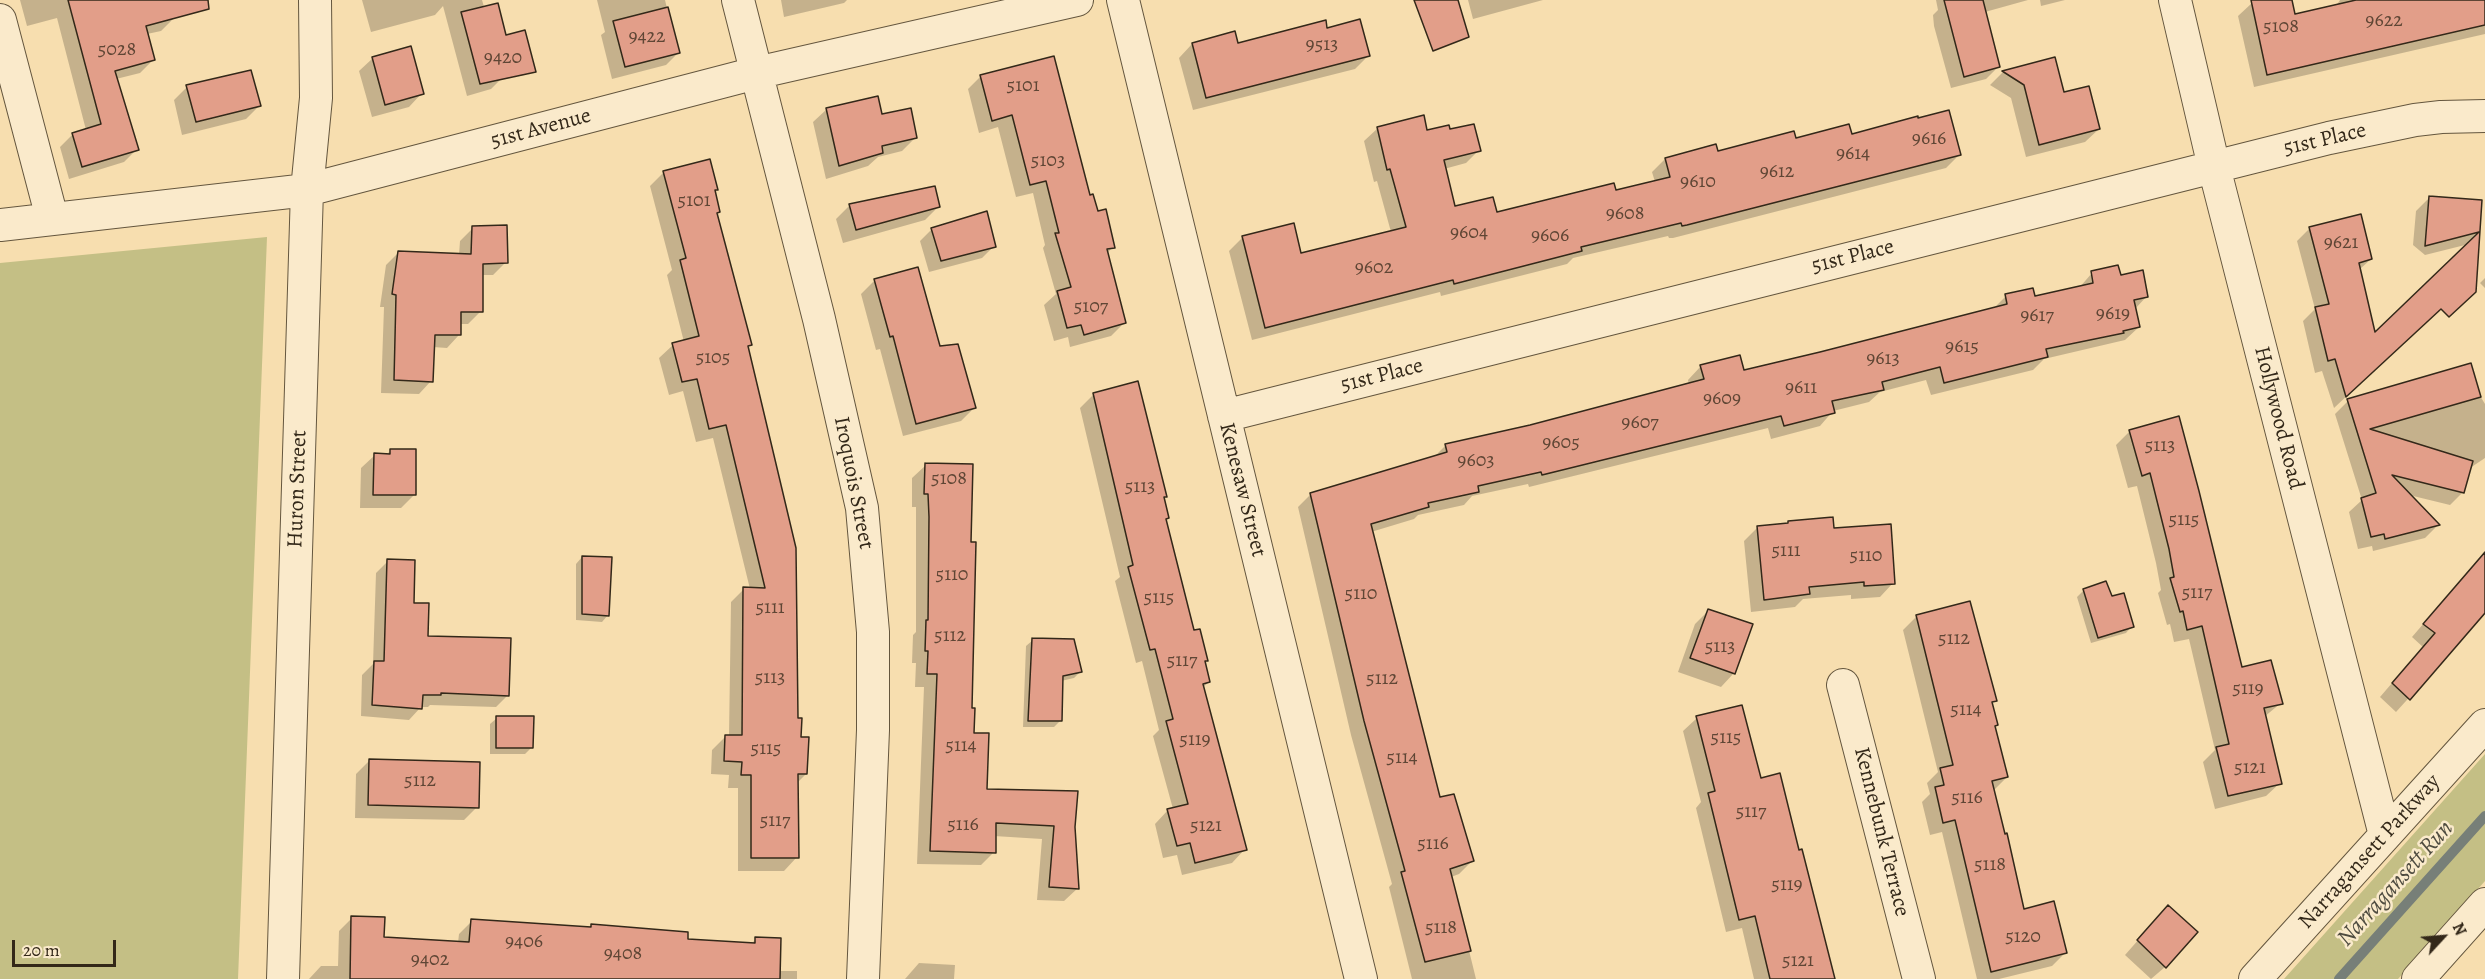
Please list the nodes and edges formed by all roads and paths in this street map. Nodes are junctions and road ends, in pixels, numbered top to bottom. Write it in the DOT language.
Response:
graph roads {
  1 [pos="315,0"];
  2 [pos="738,0"];
  3 [pos="1077,0"];
  4 [pos="1123,0"];
  5 [pos="2175,0"];
  6 [pos="0,20"];
  7 [pos="756,73"];
  8 [pos="2485,116"];
  9 [pos="2214,167"];
  10 [pos="307,190"];
  11 [pos="52,218"];
  12 [pos="0,225"];
  13 [pos="1224,416"];
  14 [pos="1843,685"];
  15 [pos="2485,724"];
  16 [pos="2385,835"];
  17 [pos="2485,904"];
  18 [pos="284,979"];
  19 [pos="862,979"];
  20 [pos="1361,979"];
  21 [pos="1919,979"];
  22 [pos="2255,979"];
  23 [pos="2418,979"];
  1 -- 10 [label="street, Huron Street"];
  2 -- 7 [label="street, Iroquois Street"];
  3 -- 7 [label="street, 51st Avenue"];
  4 -- 13 [label="street, Kenesaw Street"];
  5 -- 9 [label="street, Hollywood Road"];
  6 -- 11 [label="street"];
  7 -- 10 [label="street, 51st Avenue"];
  7 -- 19 [label="street, Iroquois Street"];
  8 -- 9 [label="street, 51st Place"];
  9 -- 13 [label="street, 51st Place"];
  9 -- 16 [label="street, Hollywood Road"];
  10 -- 11 [label="street, 51st Avenue"];
  10 -- 18 [label="street, Huron Street"];
  11 -- 12 [label="street, 51st Avenue"];
  13 -- 20 [label="street, Kenesaw Street"];
  14 -- 21 [label="street, Kennebunk Terrace"];
  15 -- 16 [label="street, Narragansett Parkway"];
  16 -- 22 [label="street, Narragansett Parkway"];
  17 -- 23 [label="street"];
}
